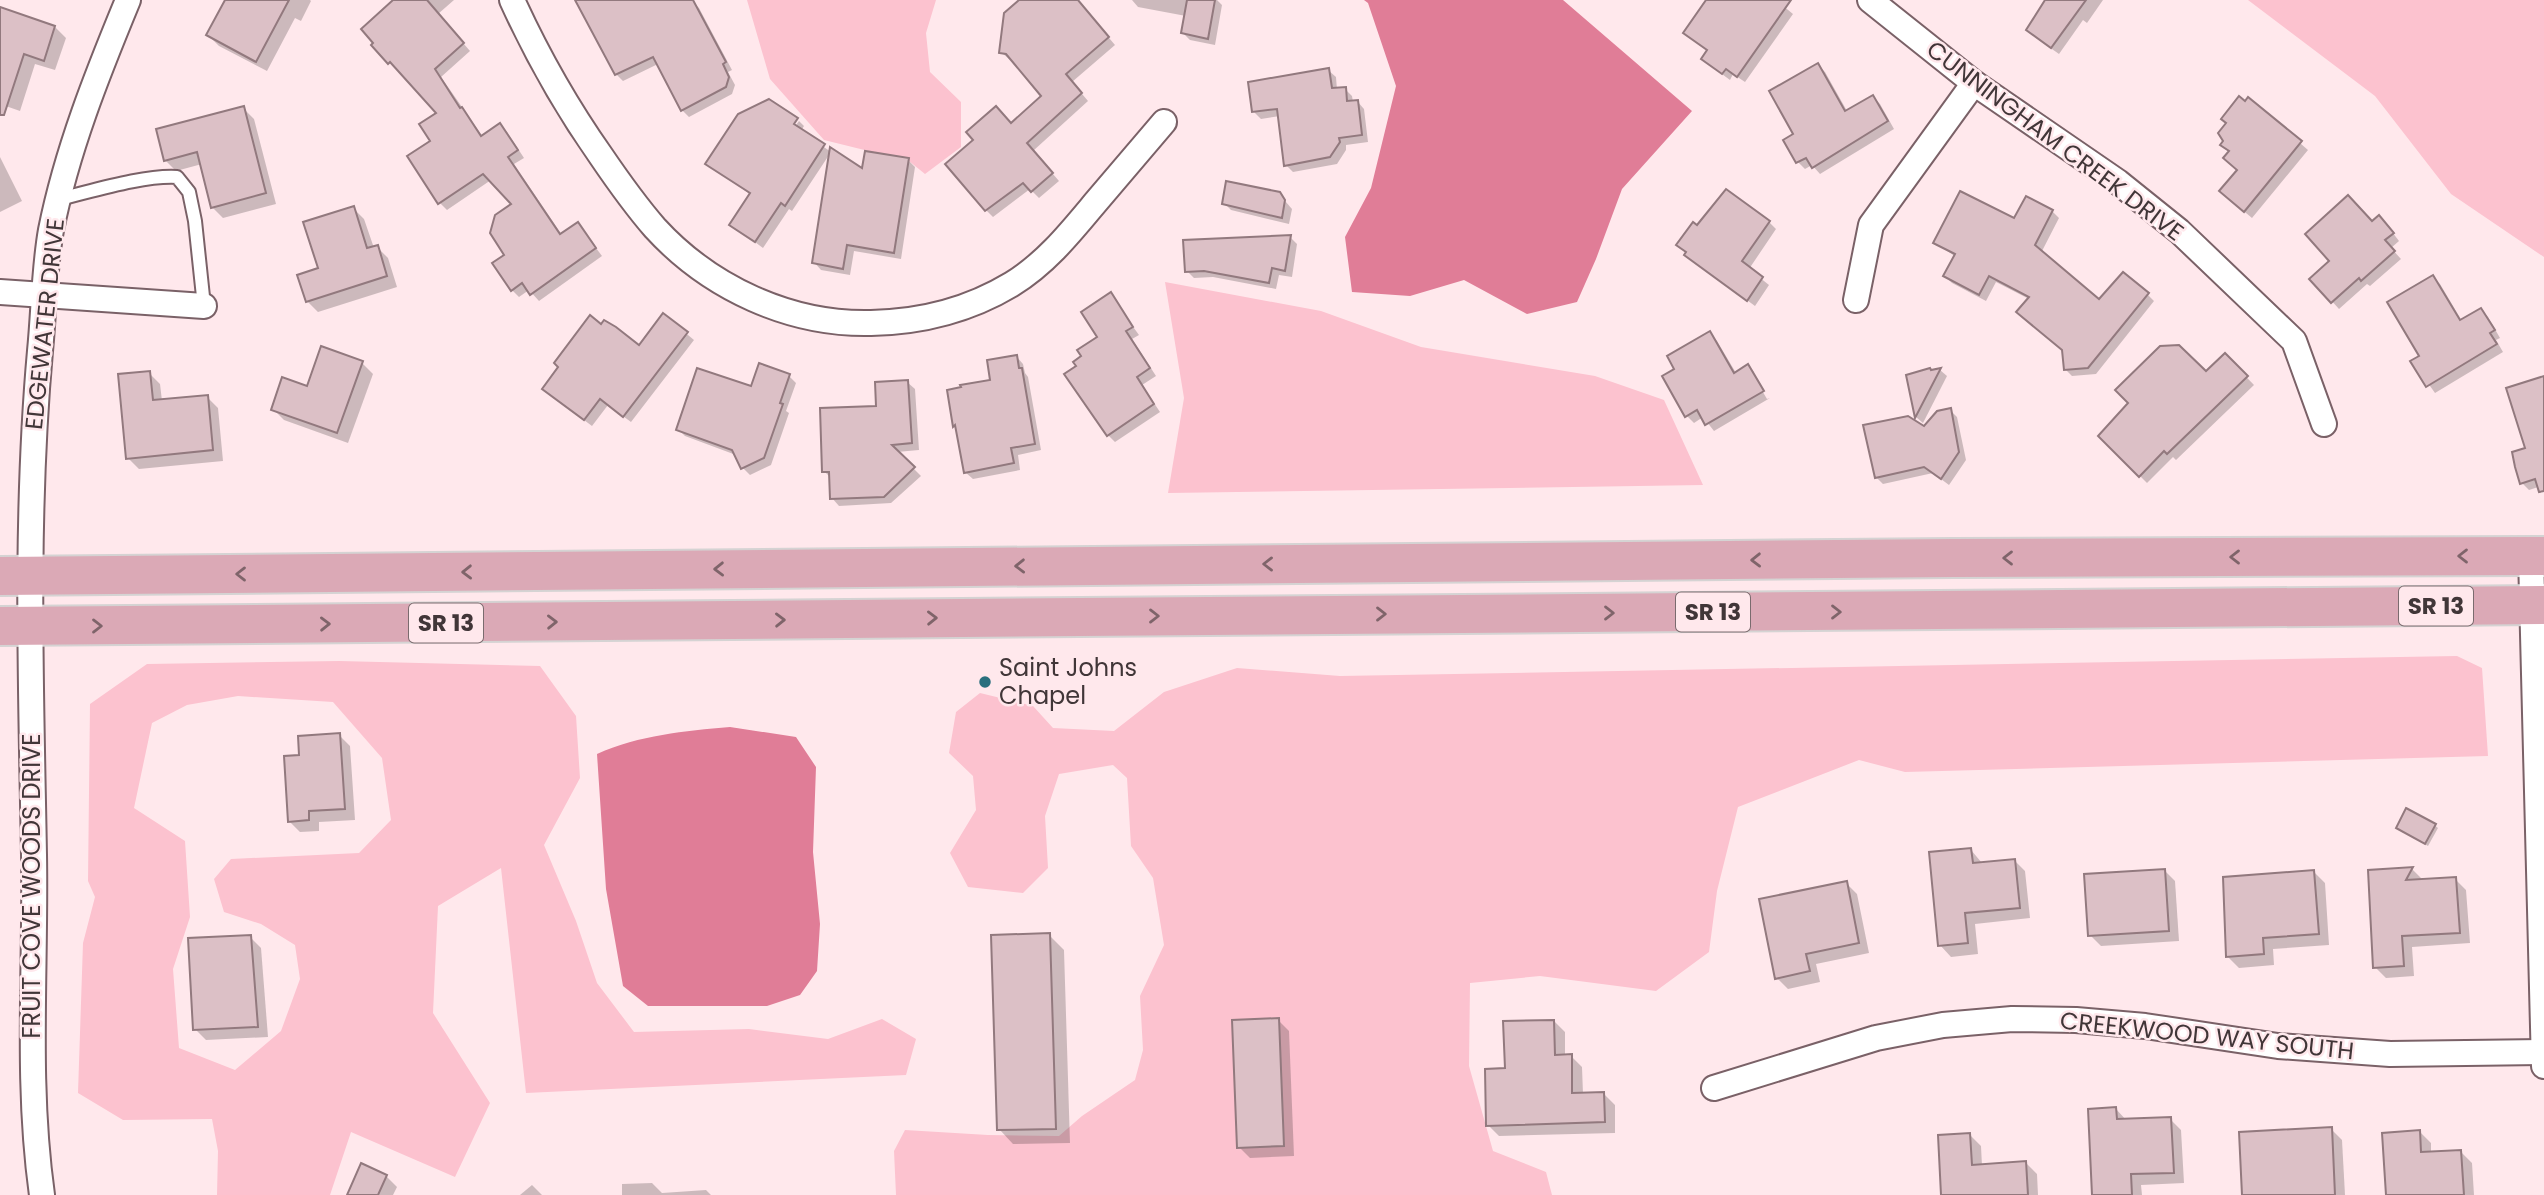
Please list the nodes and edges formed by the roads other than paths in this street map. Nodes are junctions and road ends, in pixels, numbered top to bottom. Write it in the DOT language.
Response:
graph roads {
  1 [pos="128,0"];
  2 [pos="512,0"];
  3 [pos="1870,0"];
  4 [pos="1974,83"];
  5 [pos="1164,122"];
  6 [pos="59,199"];
  7 [pos="0,292"];
  8 [pos="45,295"];
  9 [pos="1856,300"];
  10 [pos="204,306"];
  11 [pos="2324,424"];
  12 [pos="2538,556"];
  13 [pos="1089,565"];
  14 [pos="15,576"];
  15 [pos="2538,606"];
  16 [pos="1086,616"];
  17 [pos="15,626"];
  18 [pos="2543,1057"];
  19 [pos="1714,1088"];
  20 [pos="42,1195"];
  1 -- 6 [label="street, EDGEWATER DRIVE"];
  2 -- 5 [label="street"];
  3 -- 4 [label="street, CUNNINGHAM CREEK DRIVE"];
  4 -- 9 [label="street"];
  4 -- 11 [label="street, CUNNINGHAM CREEK DRIVE"];
  6 -- 8 [label="street, EDGEWATER DRIVE"];
  6 -- 10 [label="lane"];
  7 -- 8 [label="street"];
  8 -- 10 [label="street"];
  8 -- 14 [label="street, EDGEWATER DRIVE"];
  12 -- 13 [label="main road, SR 13, one-way"];
  12 -- 15 [label="street"];
  13 -- 14 [label="main road, SR 13, one-way"];
  13 -- 16 [label="main road"];
  14 -- 17 [label="street, FRUIT COVE WOODS DRIVE"];
  16 -- 15 [label="main road, SR 13, one-way"];
  15 -- 18 [label="street"];
  17 -- 16 [label="main road, SR 13, one-way"];
  17 -- 20 [label="street, FRUIT COVE WOODS DRIVE"];
  18 -- 19 [label="street, CREEKWOOD WAY SOUTH"];
}
